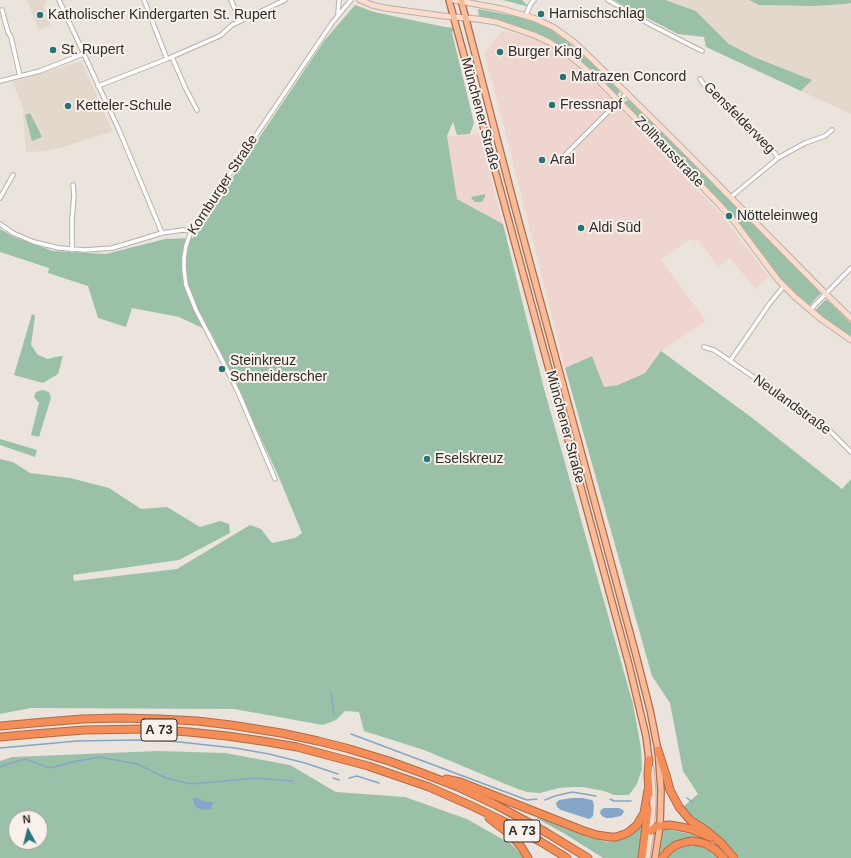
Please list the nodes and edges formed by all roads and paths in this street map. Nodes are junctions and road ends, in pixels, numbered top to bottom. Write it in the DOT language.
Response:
graph roads {
  1 [pos="59,0"];
  2 [pos="144,0"];
  3 [pos="231,0"];
  4 [pos="285,0"];
  5 [pos="339,0"];
  6 [pos="351,0"];
  7 [pos="360,0"];
  8 [pos="449,0"];
  9 [pos="454,0"];
  10 [pos="534,0"];
  11 [pos="608,0"];
  12 [pos="461,1"];
  13 [pos="2,10"];
  14 [pos="338,15"];
  15 [pos="526,15"];
  16 [pos="454,17"];
  17 [pos="466,18"];
  18 [pos="240,21"];
  19 [pos="702,51"];
  20 [pos="84,54"];
  21 [pos="172,57"];
  22 [pos="167,59"];
  23 [pos="20,76"];
  24 [pos="700,79"];
  25 [pos="0,81"];
  26 [pos="98,86"];
  27 [pos="627,93"];
  28 [pos="619,101"];
  29 [pos="197,110"];
  30 [pos="832,130"];
  31 [pos="565,155"];
  32 [pos="778,158"];
  33 [pos="13,175"];
  34 [pos="73,185"];
  35 [pos="731,197"];
  36 [pos="0,198"];
  37 [pos="0,224"];
  38 [pos="191,230"];
  39 [pos="162,233"];
  40 [pos="72,250"];
  41 [pos="851,268"];
  42 [pos="784,286"];
  43 [pos="826,294"];
  44 [pos="810,310"];
  45 [pos="851,318"];
  46 [pos="851,340"];
  47 [pos="704,347"];
  48 [pos="730,362"];
  49 [pos="851,452"];
  50 [pos="276,479"];
  51 [pos="0,726"];
  52 [pos="0,737"];
  53 [pos="658,750"];
  54 [pos="649,760"];
  55 [pos="422,773"];
  56 [pos="649,806"];
  57 [pos="476,808"];
  58 [pos="660,826"];
  59 [pos="651,831"];
  60 [pos="716,839"];
  61 [pos="528,858"];
  62 [pos="567,858"];
  63 [pos="588,858"];
  64 [pos="642,858"];
  65 [pos="647,858"];
  66 [pos="655,858"];
  67 [pos="662,858"];
  68 [pos="724,858"];
  69 [pos="734,858"];
  1 -- 20 [label="street"];
  2 -- 22 [label="street"];
  3 -- 18 [label="street"];
  4 -- 18 [label="street"];
  5 -- 14 [label="street"];
  6 -- 14 [label="street, Kornburger Straße"];
  7 -- 16 [label="main road, Zollhausstraße"];
  8 -- 16 [label="main road, Münchener Straße"];
  9 -- 12 [label="main road, Zollhausstraße"];
  10 -- 15 [label="street"];
  11 -- 19 [label="street"];
  12 -- 15 [label="main road, Zollhausstraße"];
  12 -- 17 [label="main road, Münchener Straße"];
  13 -- 23 [label="street"];
  14 -- 38 [label="street, Kornburger Straße"];
  15 -- 27 [label="main road, Zollhausstraße"];
  16 -- 17 [label="main road, Zollhausstraße"];
  16 -- 54 [label="main road, Münchener Straße"];
  17 -- 28 [label="main road, Zollhausstraße"];
  17 -- 53 [label="main road, Münchener Straße"];
  18 -- 21 [label="street"];
  20 -- 23 [label="street"];
  20 -- 26 [label="street"];
  21 -- 22 [label="street"];
  21 -- 29 [label="street"];
  22 -- 26 [label="street"];
  23 -- 25 [label="street"];
  24 -- 32 [label="street, Gensfelderweg"];
  26 -- 39 [label="street"];
  27 -- 28 [label="street"];
  27 -- 35 [label="main road, Zollhausstraße"];
  28 -- 31 [label="street"];
  28 -- 42 [label="main road, Zollhausstraße"];
  30 -- 32 [label="street"];
  32 -- 35 [label="street"];
  33 -- 36 [label="street"];
  34 -- 40 [label="street"];
  35 -- 43 [label="main road, Zollhausstraße"];
  37 -- 40 [label="street"];
  38 -- 39 [label="street"];
  38 -- 50 [label="street, Kornburger Straße"];
  39 -- 40 [label="street"];
  41 -- 43 [label="street"];
  42 -- 44 [label="main road, Zollhausstraße"];
  42 -- 48 [label="street"];
  43 -- 44 [label="street"];
  43 -- 45 [label="main road, Zollhausstraße"];
  44 -- 46 [label="main road, Zollhausstraße"];
  47 -- 48 [label="street, Neulandstraße"];
  48 -- 49 [label="street, Neulandstraße"];
  51 -- 55 [label="highway, A 73"];
  52 -- 57 [label="highway, A 73"];
  53 -- 58 [label="main road, Münchener Straße"];
  53 -- 60 [label="highway"];
  54 -- 56 [label="highway"];
  55 -- 56 [label="highway"];
  55 -- 63 [label="highway, A 73"];
  56 -- 59 [label="main road"];
  56 -- 64 [label="highway"];
  57 -- 61 [label="highway"];
  57 -- 62 [label="highway, A 73"];
  58 -- 59 [label="highway"];
  58 -- 60 [label="highway"];
  58 -- 66 [label="main road, Münchener Straße"];
  59 -- 65 [label="main road"];
  60 -- 69 [label="highway"];
  67 -- 68 [label="highway"];
}
